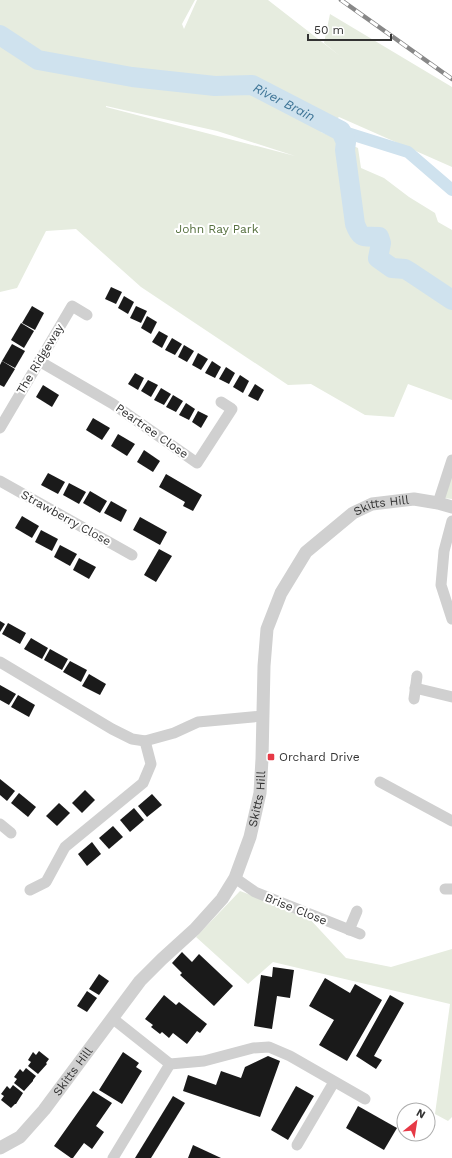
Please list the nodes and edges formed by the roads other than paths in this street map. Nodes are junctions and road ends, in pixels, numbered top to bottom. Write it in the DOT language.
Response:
graph roads {
  1 [pos="87,315"];
  2 [pos="39,361"];
  3 [pos="220,402"];
  4 [pos="0,428"];
  5 [pos="452,460"];
  6 [pos="0,481"];
  7 [pos="438,503"];
  8 [pos="452,507"];
  9 [pos="452,521"];
  10 [pos="132,555"];
  11 [pos="452,619"];
  12 [pos="0,662"];
  13 [pos="417,676"];
  14 [pos="452,697"];
  15 [pos="263,716"];
  16 [pos="145,741"];
  17 [pos="380,782"];
  18 [pos="452,821"];
  19 [pos="0,824"];
  20 [pos="10,833"];
  21 [pos="235,878"];
  22 [pos="30,890"];
  23 [pos="357,910"];
  24 [pos="349,930"];
  25 [pos="360,934"];
  26 [pos="112,1018"];
  27 [pos="170,1064"];
  28 [pos="334,1082"];
  29 [pos="365,1100"];
  30 [pos="297,1145"];
  31 [pos="0,1148"];
  32 [pos="113,1158"];
  1 -- 2 [label="street, The Ridgeway"];
  2 -- 3 [label="street, Peartree Close"];
  2 -- 4 [label="street, The Ridgeway"];
  5 -- 7 [label="street"];
  6 -- 10 [label="street, Strawberry Close"];
  7 -- 8 [label="street, Skitts Hill"];
  7 -- 15 [label="street, Skitts Hill"];
  9 -- 11 [label="street"];
  12 -- 16 [label="street"];
  13 -- 14 [label="street"];
  15 -- 16 [label="street"];
  15 -- 21 [label="street, Skitts Hill"];
  16 -- 22 [label="street"];
  17 -- 18 [label="street"];
  19 -- 20 [label="street"];
  21 -- 24 [label="street, Brise Close"];
  21 -- 26 [label="street, Skitts Hill"];
  23 -- 24 [label="street"];
  24 -- 25 [label="street, Brise Close"];
  26 -- 27 [label="street"];
  26 -- 31 [label="street, Skitts Hill"];
  27 -- 28 [label="street"];
  27 -- 32 [label="street"];
  28 -- 29 [label="street"];
  28 -- 30 [label="street"];
}
